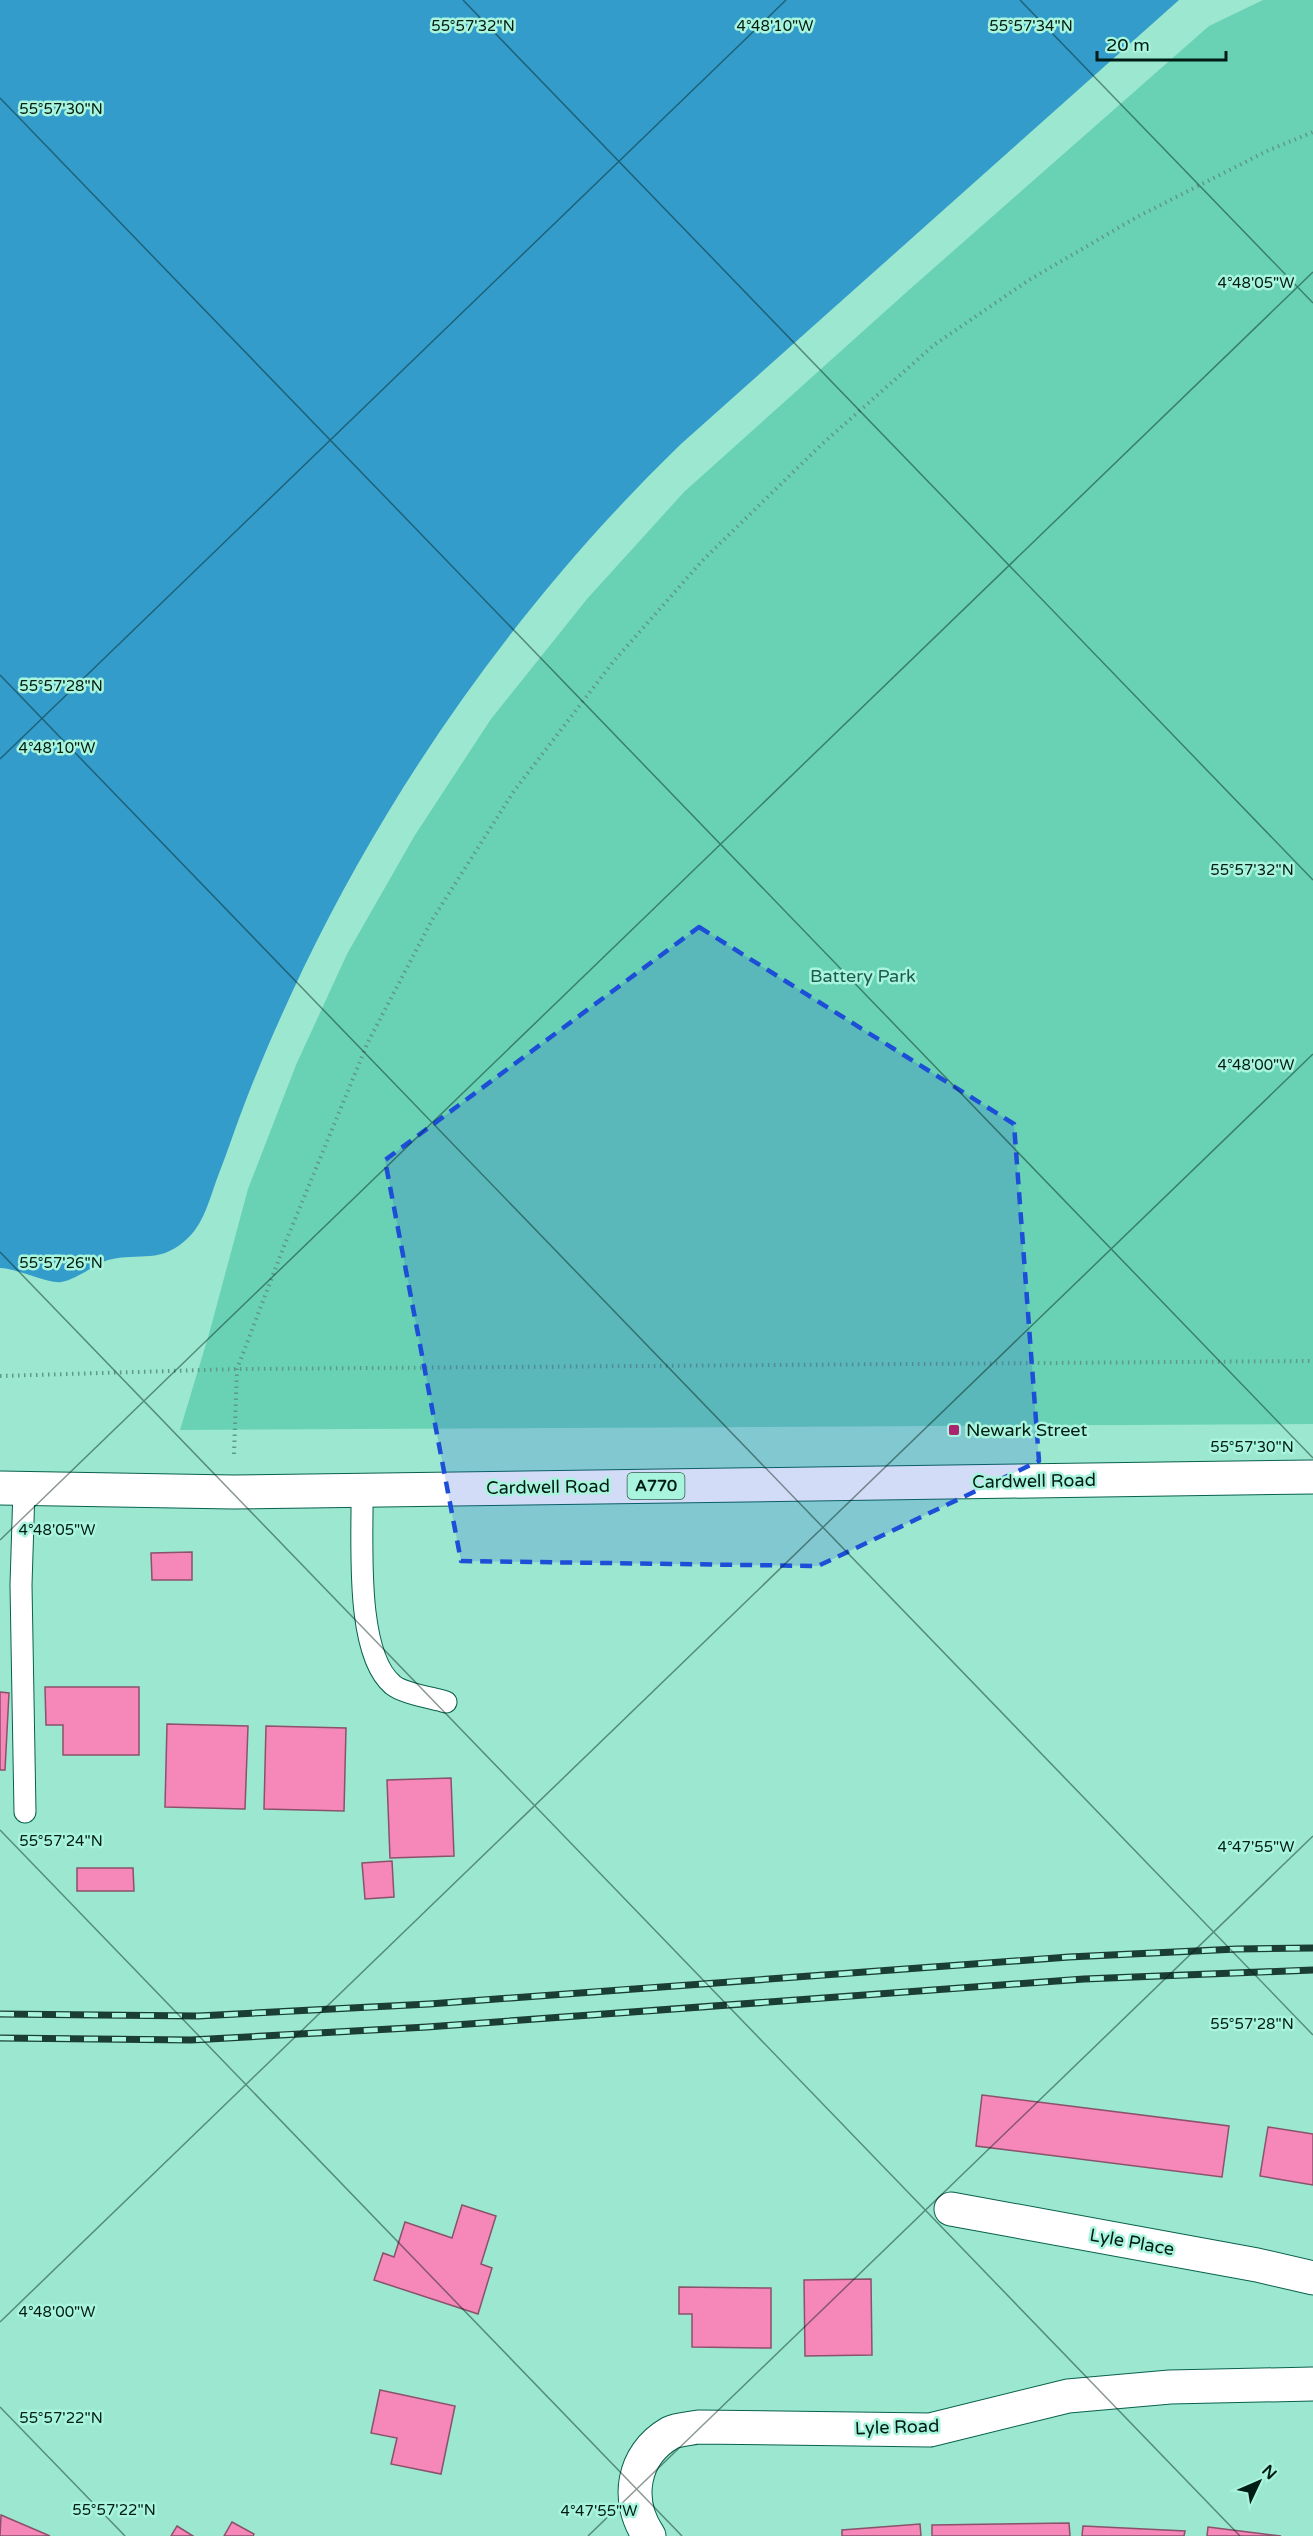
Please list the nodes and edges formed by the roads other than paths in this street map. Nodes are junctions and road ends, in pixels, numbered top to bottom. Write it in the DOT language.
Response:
graph roads {
  1 [pos="1313,1477"];
  2 [pos="12,1489"];
  3 [pos="362,1490"];
  4 [pos="446,1702"];
  5 [pos="25,1812"];
  6 [pos="951,2209"];
  7 [pos="1313,2278"];
  8 [pos="1313,2384"];
  9 [pos="649,2536"];
  1 -- 3 [label="main road, Cardwell Road / A770"];
  2 -- 3 [label="main road, Cardwell Road / A770"];
  2 -- 5 [label="lane"];
  3 -- 4 [label="lane"];
  6 -- 7 [label="main road, Lyle Place"];
  8 -- 9 [label="main road, Lyle Road"];
}
